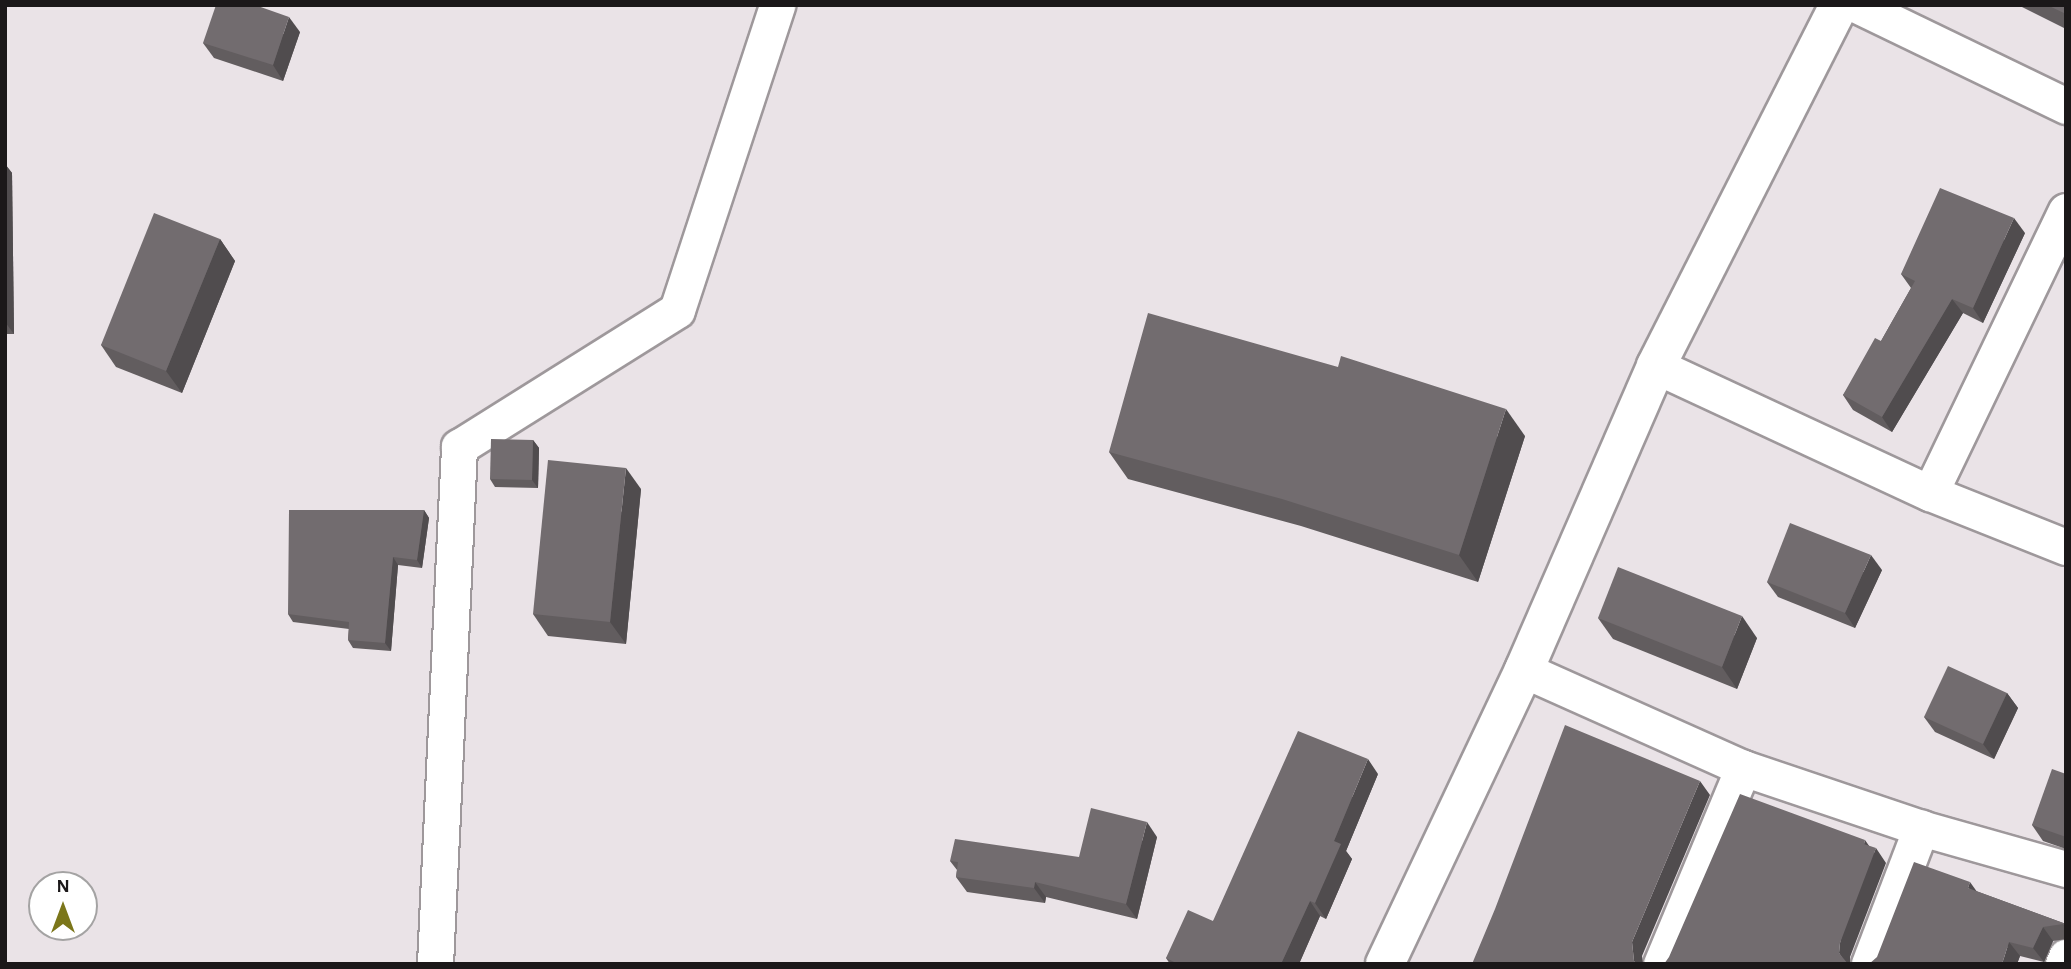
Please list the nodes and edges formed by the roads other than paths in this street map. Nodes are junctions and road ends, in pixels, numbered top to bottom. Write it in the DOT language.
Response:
graph roads {
  1 [pos="778,5"];
  2 [pos="1839,5"];
  3 [pos="1857,5"];
  4 [pos="2066,106"];
  5 [pos="2066,211"];
  6 [pos="1656,366"];
  7 [pos="1930,493"];
  8 [pos="2066,547"];
  9 [pos="1524,670"];
  10 [pos="1743,768"];
  11 [pos="1921,828"];
  12 [pos="2066,869"];
  13 [pos="2066,957"];
  14 [pos="435,964"];
  15 [pos="1385,964"];
  16 [pos="1661,964"];
  17 [pos="1869,964"];
  18 [pos="2063,964"];
  1 -- 14 [label="street"];
  2 -- 6 [label="main road"];
  3 -- 4 [label="street"];
  5 -- 7 [label="street"];
  6 -- 7 [label="street"];
  6 -- 9 [label="main road"];
  7 -- 8 [label="street"];
  9 -- 10 [label="street"];
  9 -- 15 [label="main road"];
  10 -- 11 [label="street"];
  10 -- 16 [label="street"];
  11 -- 12 [label="street"];
  11 -- 17 [label="street"];
  13 -- 18 [label="street"];
}
